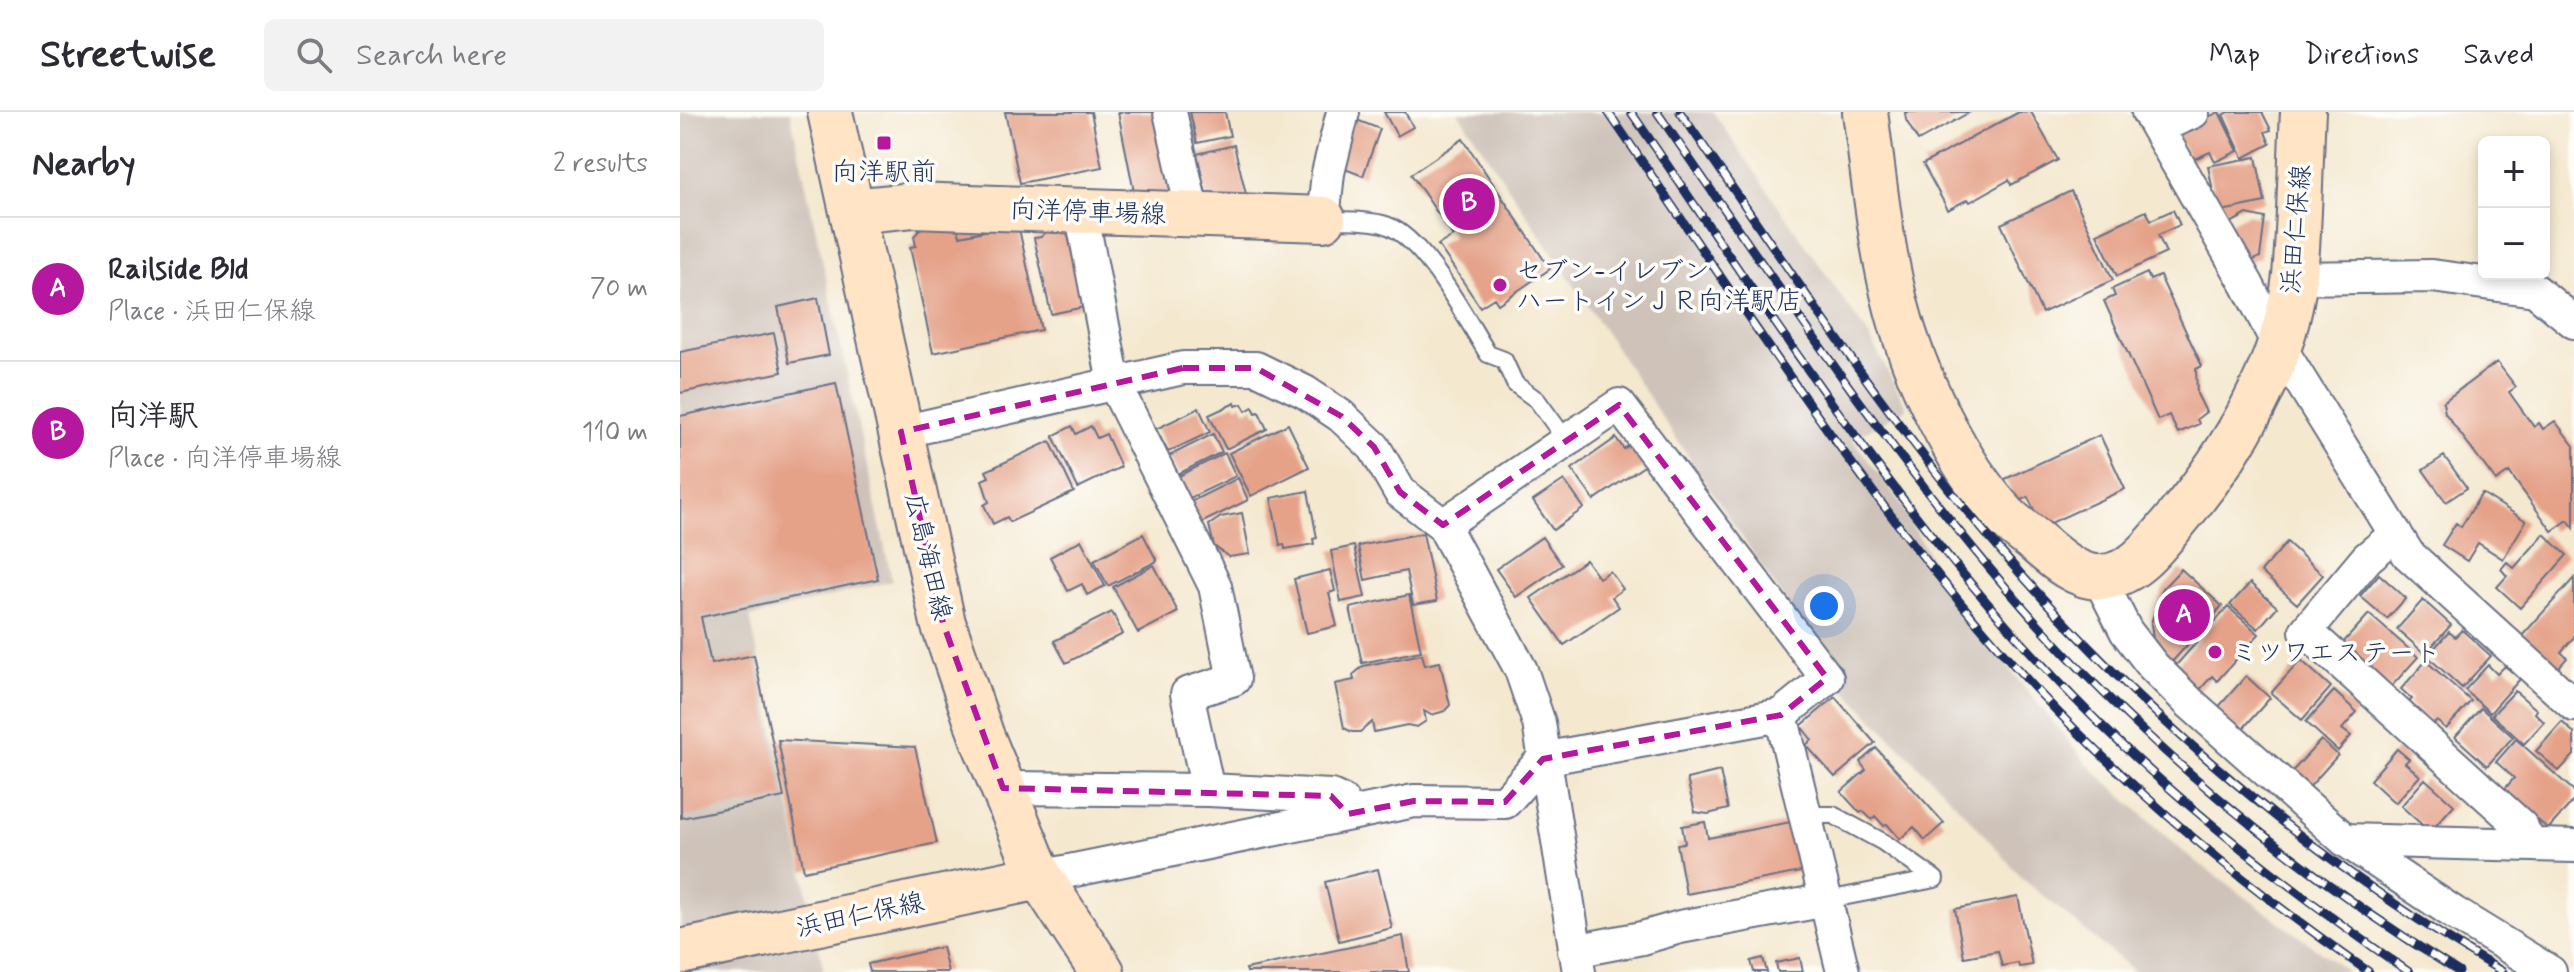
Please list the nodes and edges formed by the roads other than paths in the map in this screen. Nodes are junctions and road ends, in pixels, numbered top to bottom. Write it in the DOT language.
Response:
graph roads {
  1 [pos="830,112"];
  2 [pos="1170,112"];
  3 [pos="1343,112"];
  4 [pos="1865,112"];
  5 [pos="2193,112"];
  6 [pos="2303,112"];
  7 [pos="2152,120"];
  8 [pos="852,211"];
  9 [pos="1081,211"];
  10 [pos="1193,215"];
  11 [pos="1323,219"];
  12 [pos="2295,278"];
  13 [pos="2574,322"];
  14 [pos="2279,346"];
  15 [pos="1114,383"];
  16 [pos="901,432"];
  17 [pos="1566,440"];
  18 [pos="1443,525"];
  19 [pos="2396,534"];
  20 [pos="2099,578"];
  21 [pos="2574,705"];
  22 [pos="1781,715"];
  23 [pos="1543,759"];
  24 [pos="1003,788"];
  25 [pos="1208,790"];
  26 [pos="1348,814"];
  27 [pos="1807,815"];
  28 [pos="2345,840"];
  29 [pos="2530,844"];
  30 [pos="2574,846"];
  31 [pos="1040,877"];
  32 [pos="1827,900"];
  33 [pos="697,948"];
  34 [pos="1576,961"];
  35 [pos="1102,972"];
  36 [pos="1843,972"];
  37 [pos="2550,972"];
  1 -- 8 [label="main road, 広島海田線"];
  2 -- 10 [label="street"];
  3 -- 11 [label="street"];
  4 -- 20 [label="main road"];
  5 -- 7 [label="street"];
  6 -- 12 [label="main road, 浜田仁保線"];
  7 -- 14 [label="street"];
  8 -- 9 [label="main road, 向洋停車場線"];
  8 -- 16 [label="main road, 広島海田線"];
  9 -- 10 [label="main road, 向洋停車場線"];
  9 -- 15 [label="street"];
  10 -- 11 [label="main road, 向洋停車場線"];
  11 -- 17 [label="lane"];
  12 -- 13 [label="street"];
  12 -- 14 [label="main road, 浜田仁保線"];
  14 -- 19 [label="street"];
  14 -- 20 [label="main road, 浜田仁保線"];
  15 -- 16 [label="street"];
  15 -- 18 [label="street"];
  15 -- 25 [label="street"];
  16 -- 24 [label="main road, 広島海田線"];
  17 -- 18 [label="street"];
  17 -- 22 [label="street"];
  18 -- 23 [label="street"];
  19 -- 21 [label="street"];
  19 -- 29 [label="street"];
  20 -- 28 [label="street"];
  22 -- 23 [label="street"];
  22 -- 27 [label="street"];
  23 -- 26 [label="street"];
  23 -- 34 [label="street"];
  24 -- 25 [label="street"];
  24 -- 31 [label="main road, 広島海田線"];
  25 -- 26 [label="street"];
  26 -- 31 [label="street"];
  27 -- 32 [label="street"];
  27 -- 32 [label="lane"];
  28 -- 29 [label="street"];
  28 -- 37 [label="street"];
  29 -- 30 [label="street"];
  31 -- 33 [label="main road, 浜田仁保線"];
  31 -- 35 [label="main road, 広島海田線"];
  32 -- 34 [label="street"];
  32 -- 36 [label="street"];
}
